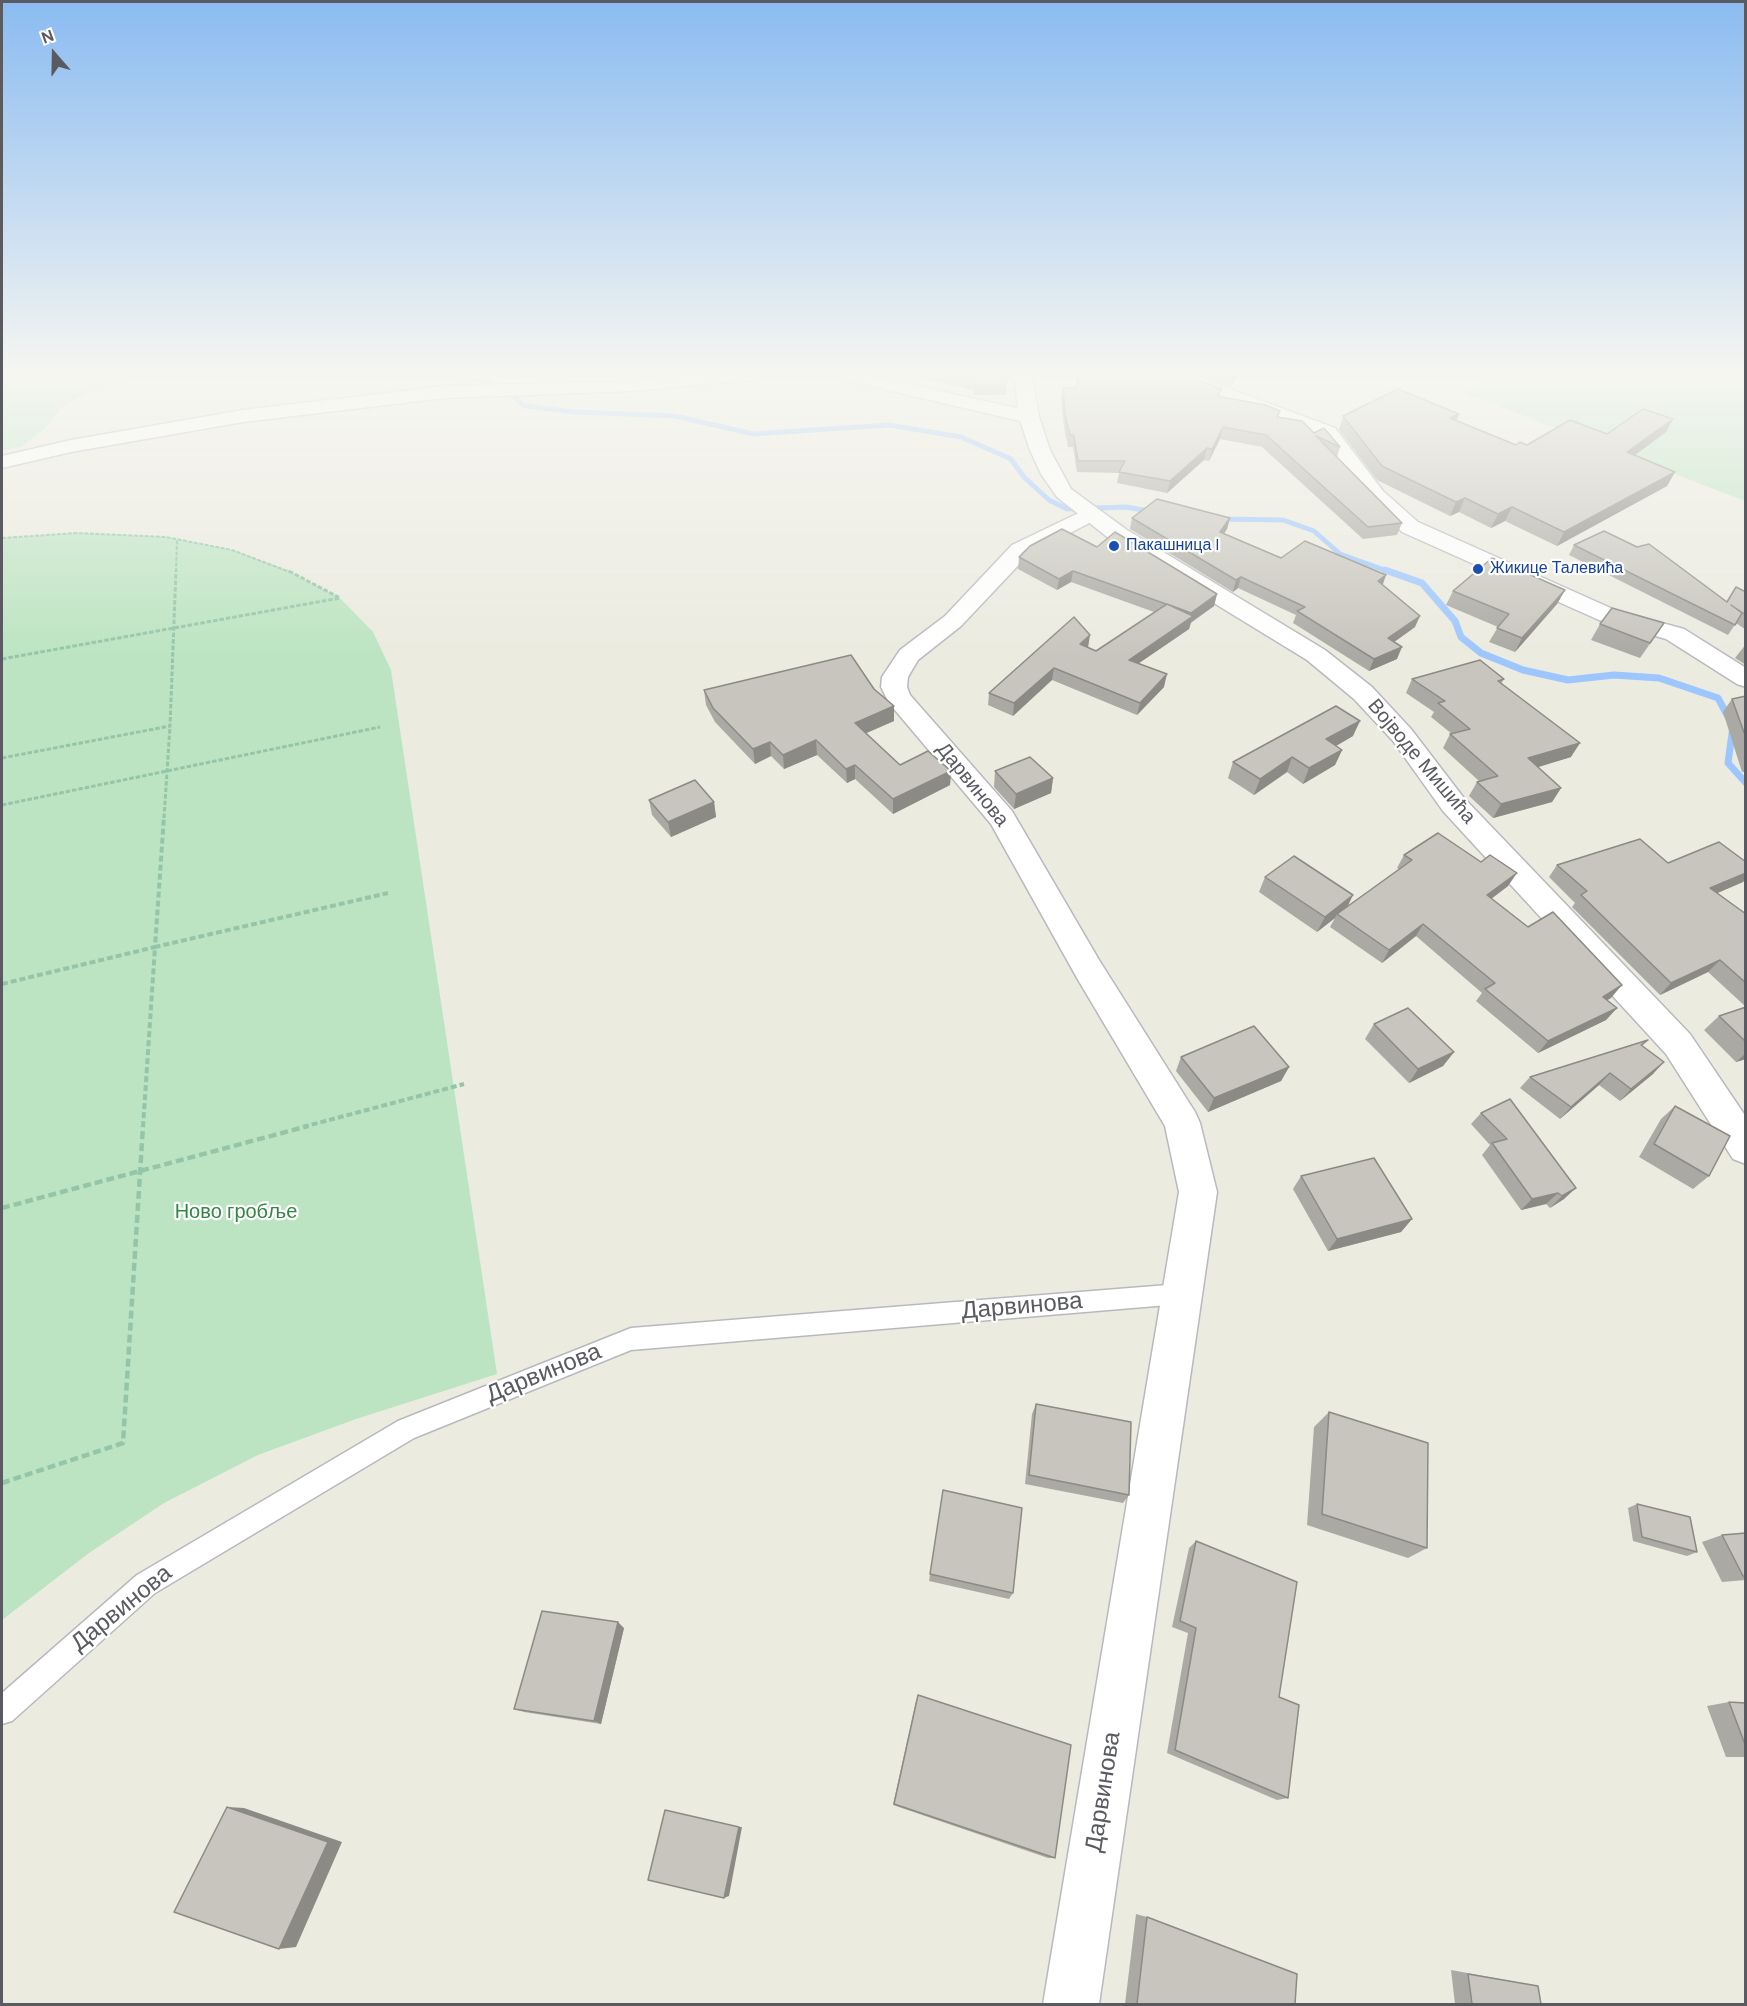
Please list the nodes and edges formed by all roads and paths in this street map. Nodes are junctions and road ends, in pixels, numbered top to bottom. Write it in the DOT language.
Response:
graph roads {
  1 [pos="1049,469"];
  2 [pos="1356,469"];
  3 [pos="1084,509"];
  4 [pos="2,538"];
  5 [pos="177,539"];
  6 [pos="175,628"];
  7 [pos="2,659"];
  8 [pos="1746,679"];
  9 [pos="170,726"];
  10 [pos="380,727"];
  11 [pos="2,758"];
  12 [pos="167,771"];
  13 [pos="2,805"];
  14 [pos="388,893"];
  15 [pos="155,946"];
  16 [pos="2,984"];
  17 [pos="464,1084"];
  18 [pos="1746,1148"];
  19 [pos="141,1170"];
  20 [pos="2,1208"];
  21 [pos="1180,1294"];
  22 [pos="2,1483"];
  23 [pos="2,1711"];
  24 [pos="1071,2004"];
  1 -- 3 [label="street, Војводе Мишића"];
  2 -- 8 [label="street"];
  3 -- 18 [label="street, Војводе Мишића"];
  3 -- 21 [label="street, Дарвинова"];
  4 -- 5 [label="path"];
  5 -- 6 [label="path"];
  5 -- 6 [label="path"];
  6 -- 7 [label="path"];
  6 -- 9 [label="path"];
  9 -- 11 [label="path"];
  9 -- 12 [label="path"];
  10 -- 12 [label="path"];
  12 -- 13 [label="path"];
  12 -- 15 [label="path"];
  14 -- 15 [label="path"];
  15 -- 16 [label="path"];
  15 -- 19 [label="path"];
  17 -- 19 [label="path"];
  19 -- 20 [label="path"];
  19 -- 22 [label="path"];
  21 -- 23 [label="lane, Дарвинова"];
  21 -- 24 [label="street, Дарвинова"];
}
